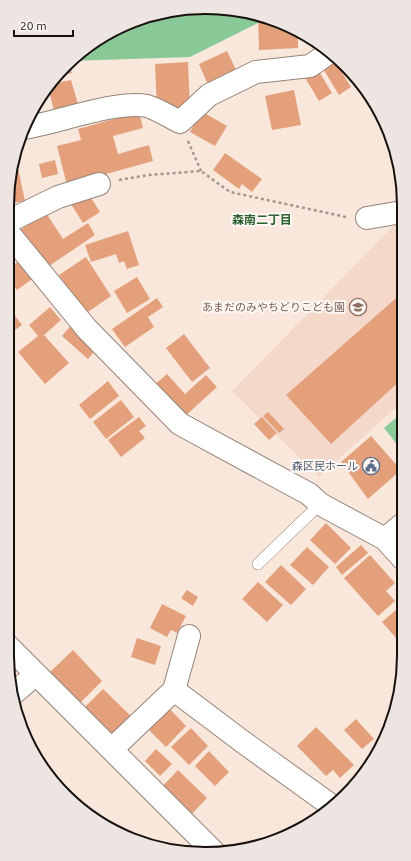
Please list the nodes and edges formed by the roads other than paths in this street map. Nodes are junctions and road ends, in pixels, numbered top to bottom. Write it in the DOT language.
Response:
graph roads {
  1 [pos="324,56"];
  2 [pos="32,126"];
  3 [pos="99,184"];
  4 [pos="397,213"];
  5 [pos="367,218"];
  6 [pos="14,219"];
  7 [pos="14,240"];
  8 [pos="320,504"];
  9 [pos="397,529"];
  10 [pos="385,539"];
  11 [pos="397,552"];
  12 [pos="258,564"];
  13 [pos="189,636"];
  14 [pos="14,652"];
  15 [pos="36,674"];
  16 [pos="18,690"];
  17 [pos="174,690"];
  18 [pos="112,749"];
  19 [pos="327,803"];
  20 [pos="209,847"];
  1 -- 2 [label="street"];
  3 -- 6 [label="street"];
  4 -- 5 [label="street"];
  7 -- 8 [label="street"];
  8 -- 10 [label="street"];
  8 -- 12 [label="lane"];
  9 -- 10 [label="street"];
  10 -- 11 [label="street"];
  13 -- 17 [label="street"];
  14 -- 15 [label="street"];
  15 -- 16 [label="street"];
  15 -- 18 [label="street"];
  17 -- 18 [label="street"];
  17 -- 19 [label="street"];
  18 -- 20 [label="street"];
}
